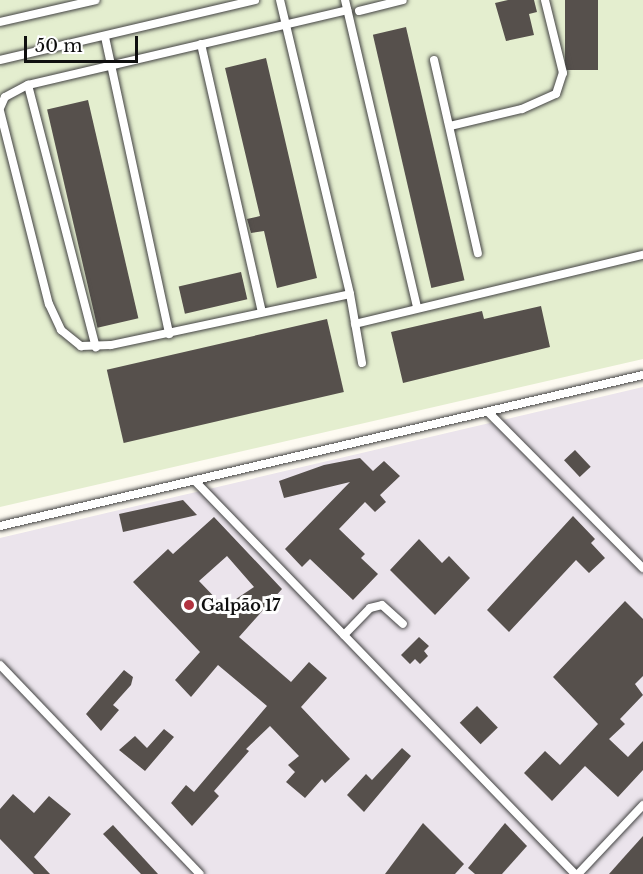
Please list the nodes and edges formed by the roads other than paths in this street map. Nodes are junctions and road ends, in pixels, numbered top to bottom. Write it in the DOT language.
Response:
graph roads {
  1 [pos="96,0"];
  2 [pos="255,0"];
  3 [pos="280,0"];
  4 [pos="345,0"];
  5 [pos="403,0"];
  6 [pos="545,0"];
  7 [pos="67,3"];
  8 [pos="347,10"];
  9 [pos="359,11"];
  10 [pos="0,22"];
  11 [pos="283,25"];
  12 [pos="105,37"];
  13 [pos="201,44"];
  14 [pos="0,60"];
  15 [pos="434,60"];
  16 [pos="111,66"];
  17 [pos="28,85"];
  18 [pos="0,110"];
  19 [pos="450,126"];
  20 [pos="478,253"];
  21 [pos="643,255"];
  22 [pos="350,294"];
  23 [pos="417,308"];
  24 [pos="262,312"];
  25 [pos="355,324"];
  26 [pos="169,334"];
  27 [pos="96,347"];
  28 [pos="362,363"];
  29 [pos="643,375"];
  30 [pos="488,412"];
  31 [pos="195,481"];
  32 [pos="0,526"];
  33 [pos="643,568"];
  34 [pos="403,624"];
  35 [pos="344,635"];
  36 [pos="0,665"];
  37 [pos="643,805"];
  38 [pos="200,874"];
  39 [pos="576,874"];
  1 -- 7 [label="lane"];
  2 -- 12 [label="lane"];
  3 -- 11 [label="lane"];
  4 -- 8 [label="lane"];
  5 -- 9 [label="lane"];
  6 -- 19 [label="lane"];
  7 -- 10 [label="lane"];
  8 -- 11 [label="lane"];
  8 -- 23 [label="lane"];
  11 -- 13 [label="lane"];
  11 -- 22 [label="lane"];
  12 -- 14 [label="lane"];
  12 -- 16 [label="lane"];
  13 -- 16 [label="lane"];
  13 -- 24 [label="lane"];
  15 -- 19 [label="lane"];
  16 -- 17 [label="lane"];
  16 -- 26 [label="lane"];
  17 -- 18 [label="lane"];
  17 -- 27 [label="lane"];
  18 -- 27 [label="lane"];
  19 -- 20 [label="lane"];
  21 -- 23 [label="lane"];
  22 -- 24 [label="lane"];
  22 -- 25 [label="lane"];
  23 -- 25 [label="lane"];
  24 -- 26 [label="lane"];
  25 -- 28 [label="lane"];
  26 -- 27 [label="lane"];
  29 -- 30 [label="lane"];
  30 -- 31 [label="lane"];
  30 -- 33 [label="lane"];
  31 -- 32 [label="lane"];
  31 -- 35 [label="lane"];
  34 -- 35 [label="lane"];
  35 -- 39 [label="lane"];
  36 -- 38 [label="lane"];
  37 -- 39 [label="lane"];
}
